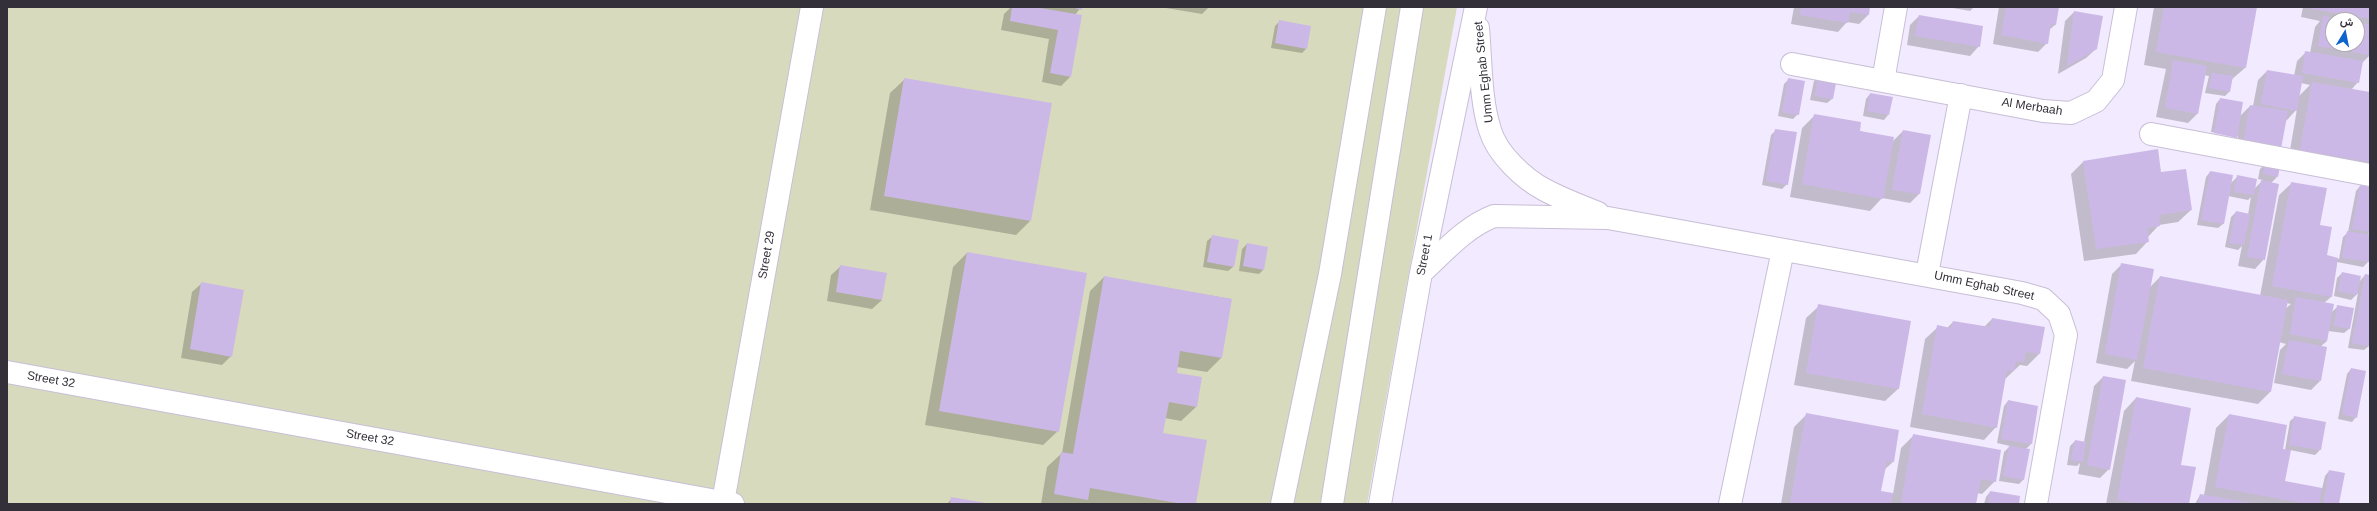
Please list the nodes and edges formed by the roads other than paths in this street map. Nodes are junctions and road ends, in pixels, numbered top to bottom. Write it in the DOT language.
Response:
graph roads {
  1 [pos="812,7"];
  2 [pos="1375,7"];
  3 [pos="1412,7"];
  4 [pos="1476,7"];
  5 [pos="1896,7"];
  6 [pos="2126,7"];
  7 [pos="1792,64"];
  8 [pos="1883,81"];
  9 [pos="1961,95"];
  10 [pos="2151,134"];
  11 [pos="2370,175"];
  12 [pos="1608,218"];
  13 [pos="1783,250"];
  14 [pos="1421,273"];
  15 [pos="1927,274"];
  16 [pos="7,372"];
  17 [pos="728,503"];
  18 [pos="1282,504"];
  19 [pos="1332,504"];
  20 [pos="1380,504"];
  21 [pos="1730,504"];
  22 [pos="2036,504"];
  1 -- 17 [label="street, Street 29"];
  2 -- 18 [label="street"];
  3 -- 19 [label="street"];
  4 -- 12 [label="street, Umm Eghab Street"];
  4 -- 14 [label="street, Street 1"];
  5 -- 8 [label="street"];
  6 -- 9 [label="street, Al Merbaah"];
  7 -- 8 [label="street, Al Merbaah"];
  8 -- 9 [label="street, Al Merbaah"];
  9 -- 15 [label="street"];
  10 -- 11 [label="street"];
  12 -- 13 [label="street, Umm Eghab Street"];
  12 -- 14 [label="street, Umm Eghab Street"];
  13 -- 15 [label="street, Umm Eghab Street"];
  13 -- 21 [label="street"];
  14 -- 20 [label="street, Street 1"];
  15 -- 22 [label="street, Umm Eghab Street"];
  16 -- 17 [label="street, Street 32"];
}
